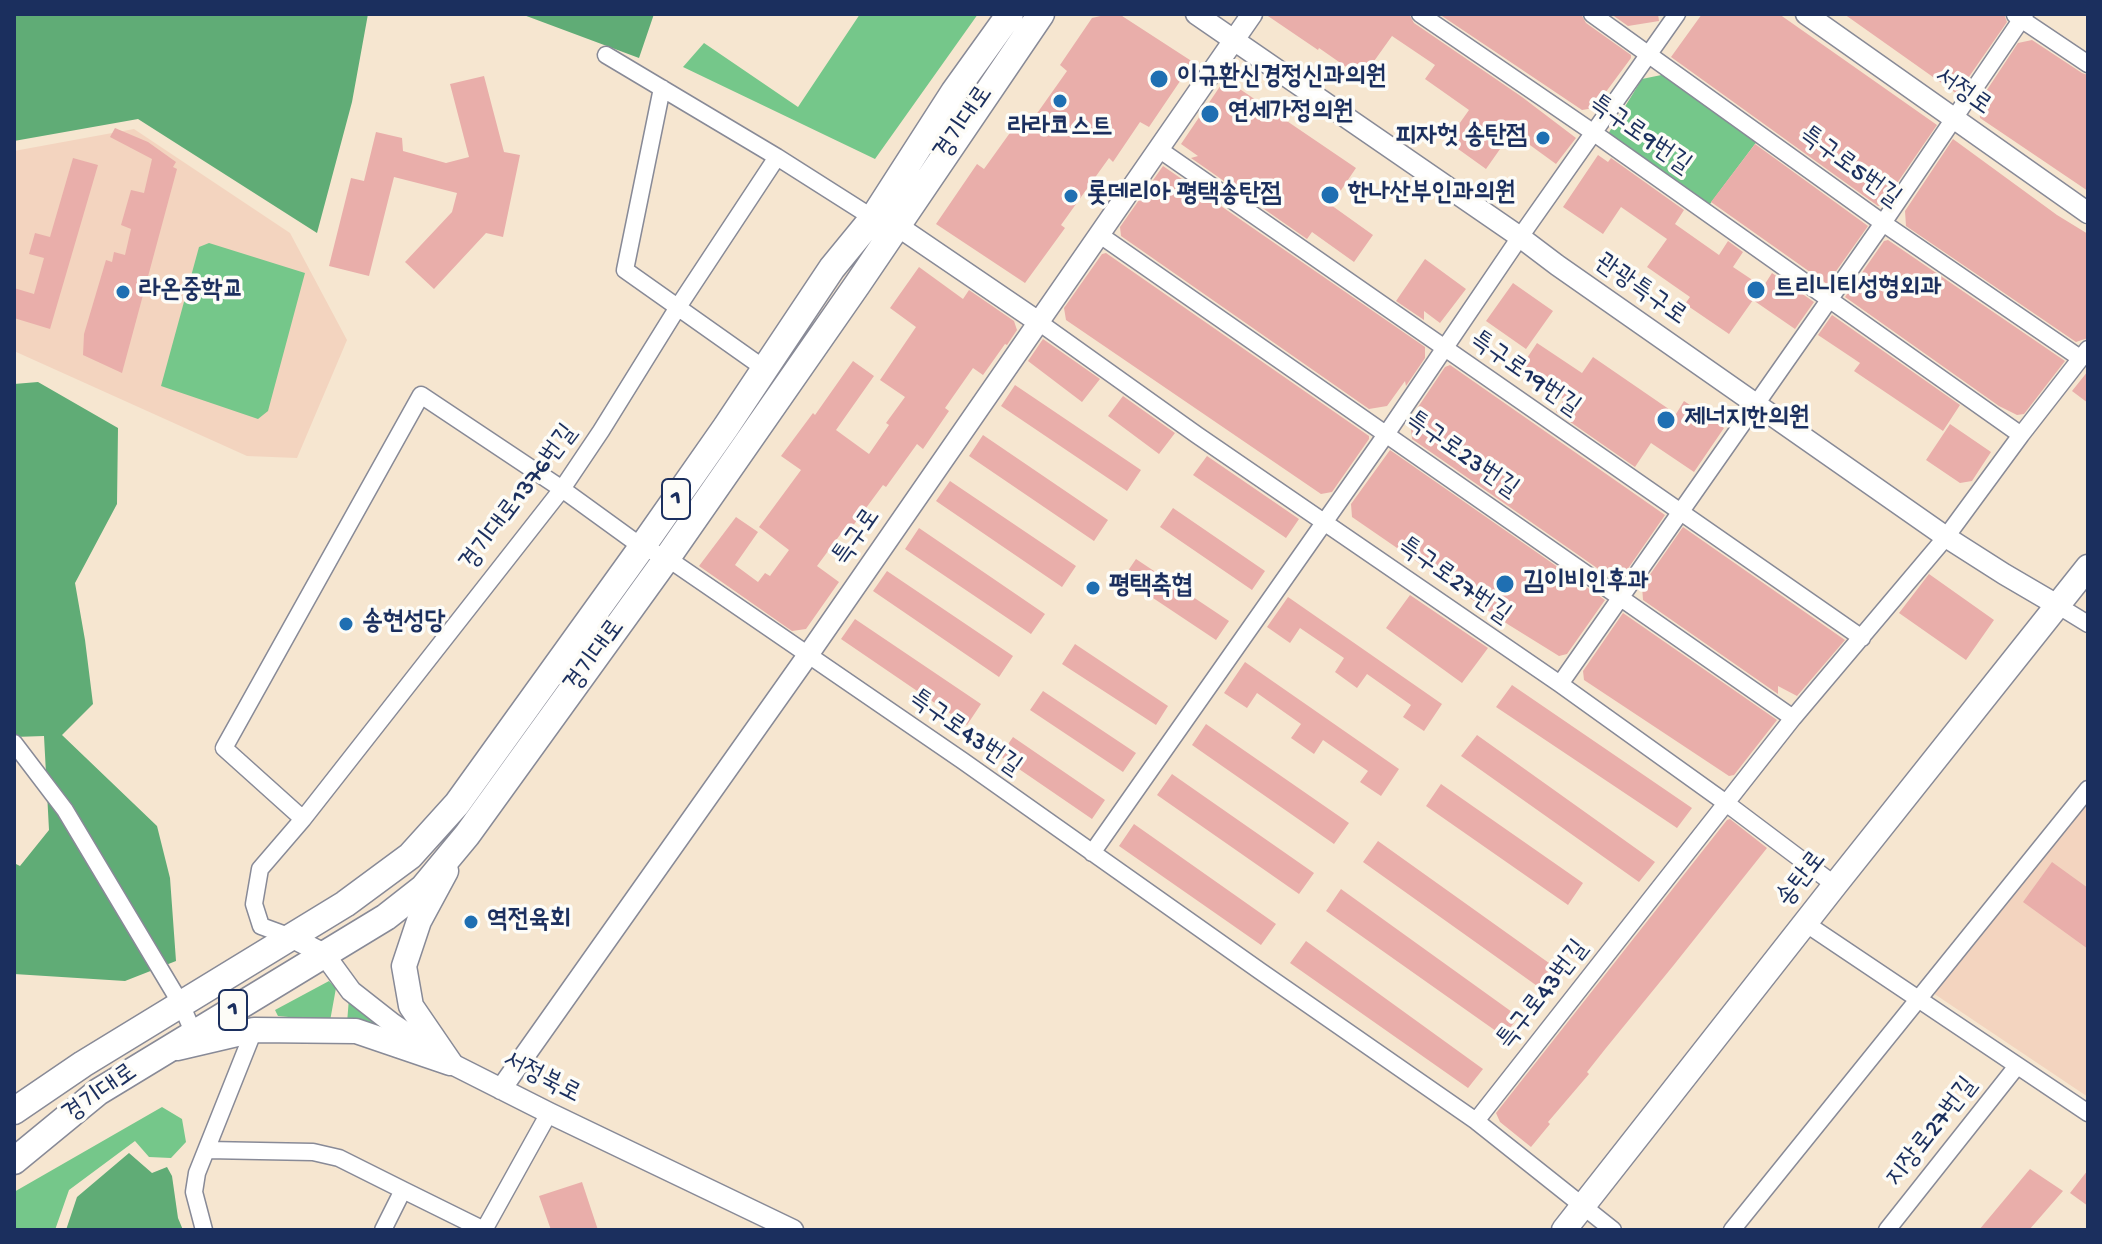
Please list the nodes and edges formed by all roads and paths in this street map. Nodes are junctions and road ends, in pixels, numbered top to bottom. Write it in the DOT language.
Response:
graph roads {
  1 [pos="1010,14"];
  2 [pos="1041,14"];
  3 [pos="1196,14"];
  4 [pos="1252,14"];
  5 [pos="1420,14"];
  6 [pos="1592,14"];
  7 [pos="1677,14"];
  8 [pos="1806,14"];
  9 [pos="2020,16"];
  10 [pos="1234,41"];
  11 [pos="1649,53"];
  12 [pos="606,55"];
  13 [pos="2088,64"];
  14 [pos="662,88"];
  15 [pos="1955,119"];
  16 [pos="1594,133"];
  17 [pos="1160,150"];
  18 [pos="777,157"];
  19 [pos="2088,213"];
  20 [pos="885,222"];
  21 [pos="1883,223"];
  22 [pos="1100,235"];
  23 [pos="1520,237"];
  24 [pos="1828,300"];
  25 [pos="678,307"];
  26 [pos="1040,323"];
  27 [pos="1444,349"];
  28 [pos="2084,354"];
  29 [pos="765,369"];
  30 [pos="1757,404"];
  31 [pos="1387,433"];
  32 [pos="2021,435"];
  33 [pos="562,489"];
  34 [pos="1680,514"];
  35 [pos="1323,522"];
  36 [pos="1946,537"];
  37 [pos="642,547"];
  38 [pos="667,558"];
  39 [pos="2088,567"];
  40 [pos="1619,598"];
  41 [pos="2057,605"];
  42 [pos="2088,624"];
  43 [pos="1862,638"];
  44 [pos="808,655"];
  45 [pos="1560,684"];
  46 [pos="1793,718"];
  47 [pos="14,743"];
  48 [pos="2088,789"];
  49 [pos="1726,803"];
  50 [pos="303,819"];
  51 [pos="1092,853"];
  52 [pos="449,857"];
  53 [pos="1835,885"];
  54 [pos="1805,923"];
  55 [pos="291,937"];
  56 [pos="324,954"];
  57 [pos="1918,999"];
  58 [pos="181,1004"];
  59 [pos="254,1030"];
  60 [pos="194,1034"];
  61 [pos="167,1050"];
  62 [pos="450,1063"];
  63 [pos="2017,1066"];
  64 [pos="501,1089"];
  65 [pos="14,1111"];
  66 [pos="549,1113"];
  67 [pos="2088,1113"];
  68 [pos="1476,1121"];
  69 [pos="207,1150"];
  70 [pos="14,1161"];
  71 [pos="403,1190"];
  72 [pos="1583,1206"];
  73 [pos="204,1230"];
  74 [pos="383,1230"];
  75 [pos="484,1230"];
  76 [pos="793,1230"];
  77 [pos="1564,1230"];
  78 [pos="1613,1230"];
  79 [pos="1732,1230"];
  80 [pos="1887,1230"];
  1 -- 20 [label="main road, 경기대로 / 1"];
  2 -- 20 [label="main road, 경기대로 / 1"];
  3 -- 10 [label="street, 관광특구로"];
  4 -- 10 [label="street, 특구로"];
  5 -- 16 [label="street, 특구로9번길"];
  6 -- 11 [label="street, 특구로5번길"];
  7 -- 11 [label="street"];
  8 -- 15 [label="street, 서정로"];
  9 -- 13 [label="street"];
  9 -- 15 [label="street"];
  10 -- 17 [label="street, 특구로"];
  10 -- 23 [label="street, 관광특구로"];
  11 -- 16 [label="street"];
  11 -- 21 [label="street, 특구로5번길"];
  12 -- 14 [label="street"];
  14 -- 18 [label="street"];
  14 -- 25 [label="street"];
  15 -- 19 [label="street, 서정로"];
  15 -- 21 [label="street"];
  16 -- 23 [label="street"];
  16 -- 24 [label="street, 특구로9번길"];
  17 -- 22 [label="street, 특구로"];
  17 -- 27 [label="street, 특구로19번길"];
  18 -- 20 [label="street"];
  18 -- 25 [label="street, 경기대로1376번길"];
  20 -- 26 [label="street"];
  20 -- 29 [label="main road, 경기대로 / 1"];
  20 -- 38 [label="main road, 경기대로 / 1"];
  21 -- 24 [label="street"];
  21 -- 28 [label="street, 특구로5번길"];
  22 -- 26 [label="street, 특구로"];
  22 -- 31 [label="street, 특구로23번길"];
  23 -- 27 [label="street"];
  23 -- 30 [label="street, 관광특구로"];
  24 -- 30 [label="street"];
  24 -- 32 [label="street, 특구로9번길"];
  25 -- 29 [label="street"];
  25 -- 33 [label="street, 경기대로1376번길"];
  26 -- 35 [label="street, 특구로27번길"];
  26 -- 44 [label="street, 특구로"];
  27 -- 31 [label="street"];
  27 -- 34 [label="street, 특구로19번길"];
  28 -- 32 [label="street, 특구로5번길"];
  29 -- 37 [label="main road, 경기대로 / 1"];
  30 -- 34 [label="street"];
  30 -- 36 [label="street, 관광특구로"];
  31 -- 35 [label="street"];
  31 -- 40 [label="street, 특구로23번길"];
  32 -- 36 [label="street, 특구로5번길"];
  33 -- 37 [label="street, 특구로43번길"];
  33 -- 50 [label="street, 경기대로1376번길"];
  33 -- 50 [label="street, 특구로43번길"];
  34 -- 40 [label="street"];
  34 -- 43 [label="street, 특구로19번길"];
  35 -- 45 [label="street, 특구로27번길"];
  35 -- 51 [label="street"];
  36 -- 41 [label="street, 관광특구로"];
  36 -- 43 [label="street, 특구로43번길"];
  37 -- 38 [label="street, 특구로43번길"];
  37 -- 55 [label="main road, 경기대로 / 1"];
  38 -- 44 [label="street, 특구로43번길"];
  38 -- 52 [label="main road, 경기대로 / 1"];
  39 -- 41 [label="main road, 송탄로"];
  40 -- 45 [label="street"];
  40 -- 46 [label="street, 특구로23번길"];
  41 -- 42 [label="street"];
  41 -- 53 [label="main road, 송탄로"];
  43 -- 46 [label="street, 특구로43번길"];
  44 -- 51 [label="street, 특구로43번길"];
  44 -- 64 [label="street, 특구로"];
  45 -- 49 [label="street, 특구로27번길"];
  46 -- 49 [label="street, 특구로43번길"];
  47 -- 58 [label="street"];
  48 -- 57 [label="street"];
  49 -- 53 [label="street, 특구로27번길"];
  49 -- 68 [label="street, 특구로43번길"];
  50 -- 55 [label="street, 경기대로1376번길"];
  51 -- 68 [label="street, 특구로43번길"];
  52 -- 56 [label="main road, 경기대로 / 1"];
  52 -- 62 [label="main road"];
  53 -- 54 [label="main road, 송탄로"];
  54 -- 57 [label="street, 지장로27번길"];
  54 -- 72 [label="main road, 송탄로"];
  55 -- 56 [label="street, 서정북로"];
  55 -- 58 [label="main road, 경기대로 / 1"];
  56 -- 60 [label="main road, 경기대로 / 1"];
  56 -- 62 [label="street, 서정북로"];
  57 -- 63 [label="street, 지장로27번길"];
  57 -- 79 [label="street"];
  58 -- 60 [label="street"];
  58 -- 65 [label="main road, 경기대로 / 1"];
  59 -- 61 [label="main road"];
  59 -- 62 [label="main road"];
  59 -- 69 [label="street"];
  60 -- 61 [label="main road, 경기대로 / 1"];
  61 -- 70 [label="main road, 경기대로 / 1"];
  62 -- 64 [label="street, 서정북로"];
  63 -- 67 [label="street, 지장로27번길"];
  63 -- 80 [label="street, 지장로27번길"];
  64 -- 66 [label="street, 서정북로"];
  66 -- 75 [label="street"];
  66 -- 76 [label="street, 서정북로"];
  68 -- 72 [label="street"];
  69 -- 71 [label="street"];
  69 -- 73 [label="street"];
  71 -- 74 [label="street"];
  71 -- 75 [label="street"];
  72 -- 77 [label="main road, 송탄로"];
  72 -- 78 [label="street"];
}
